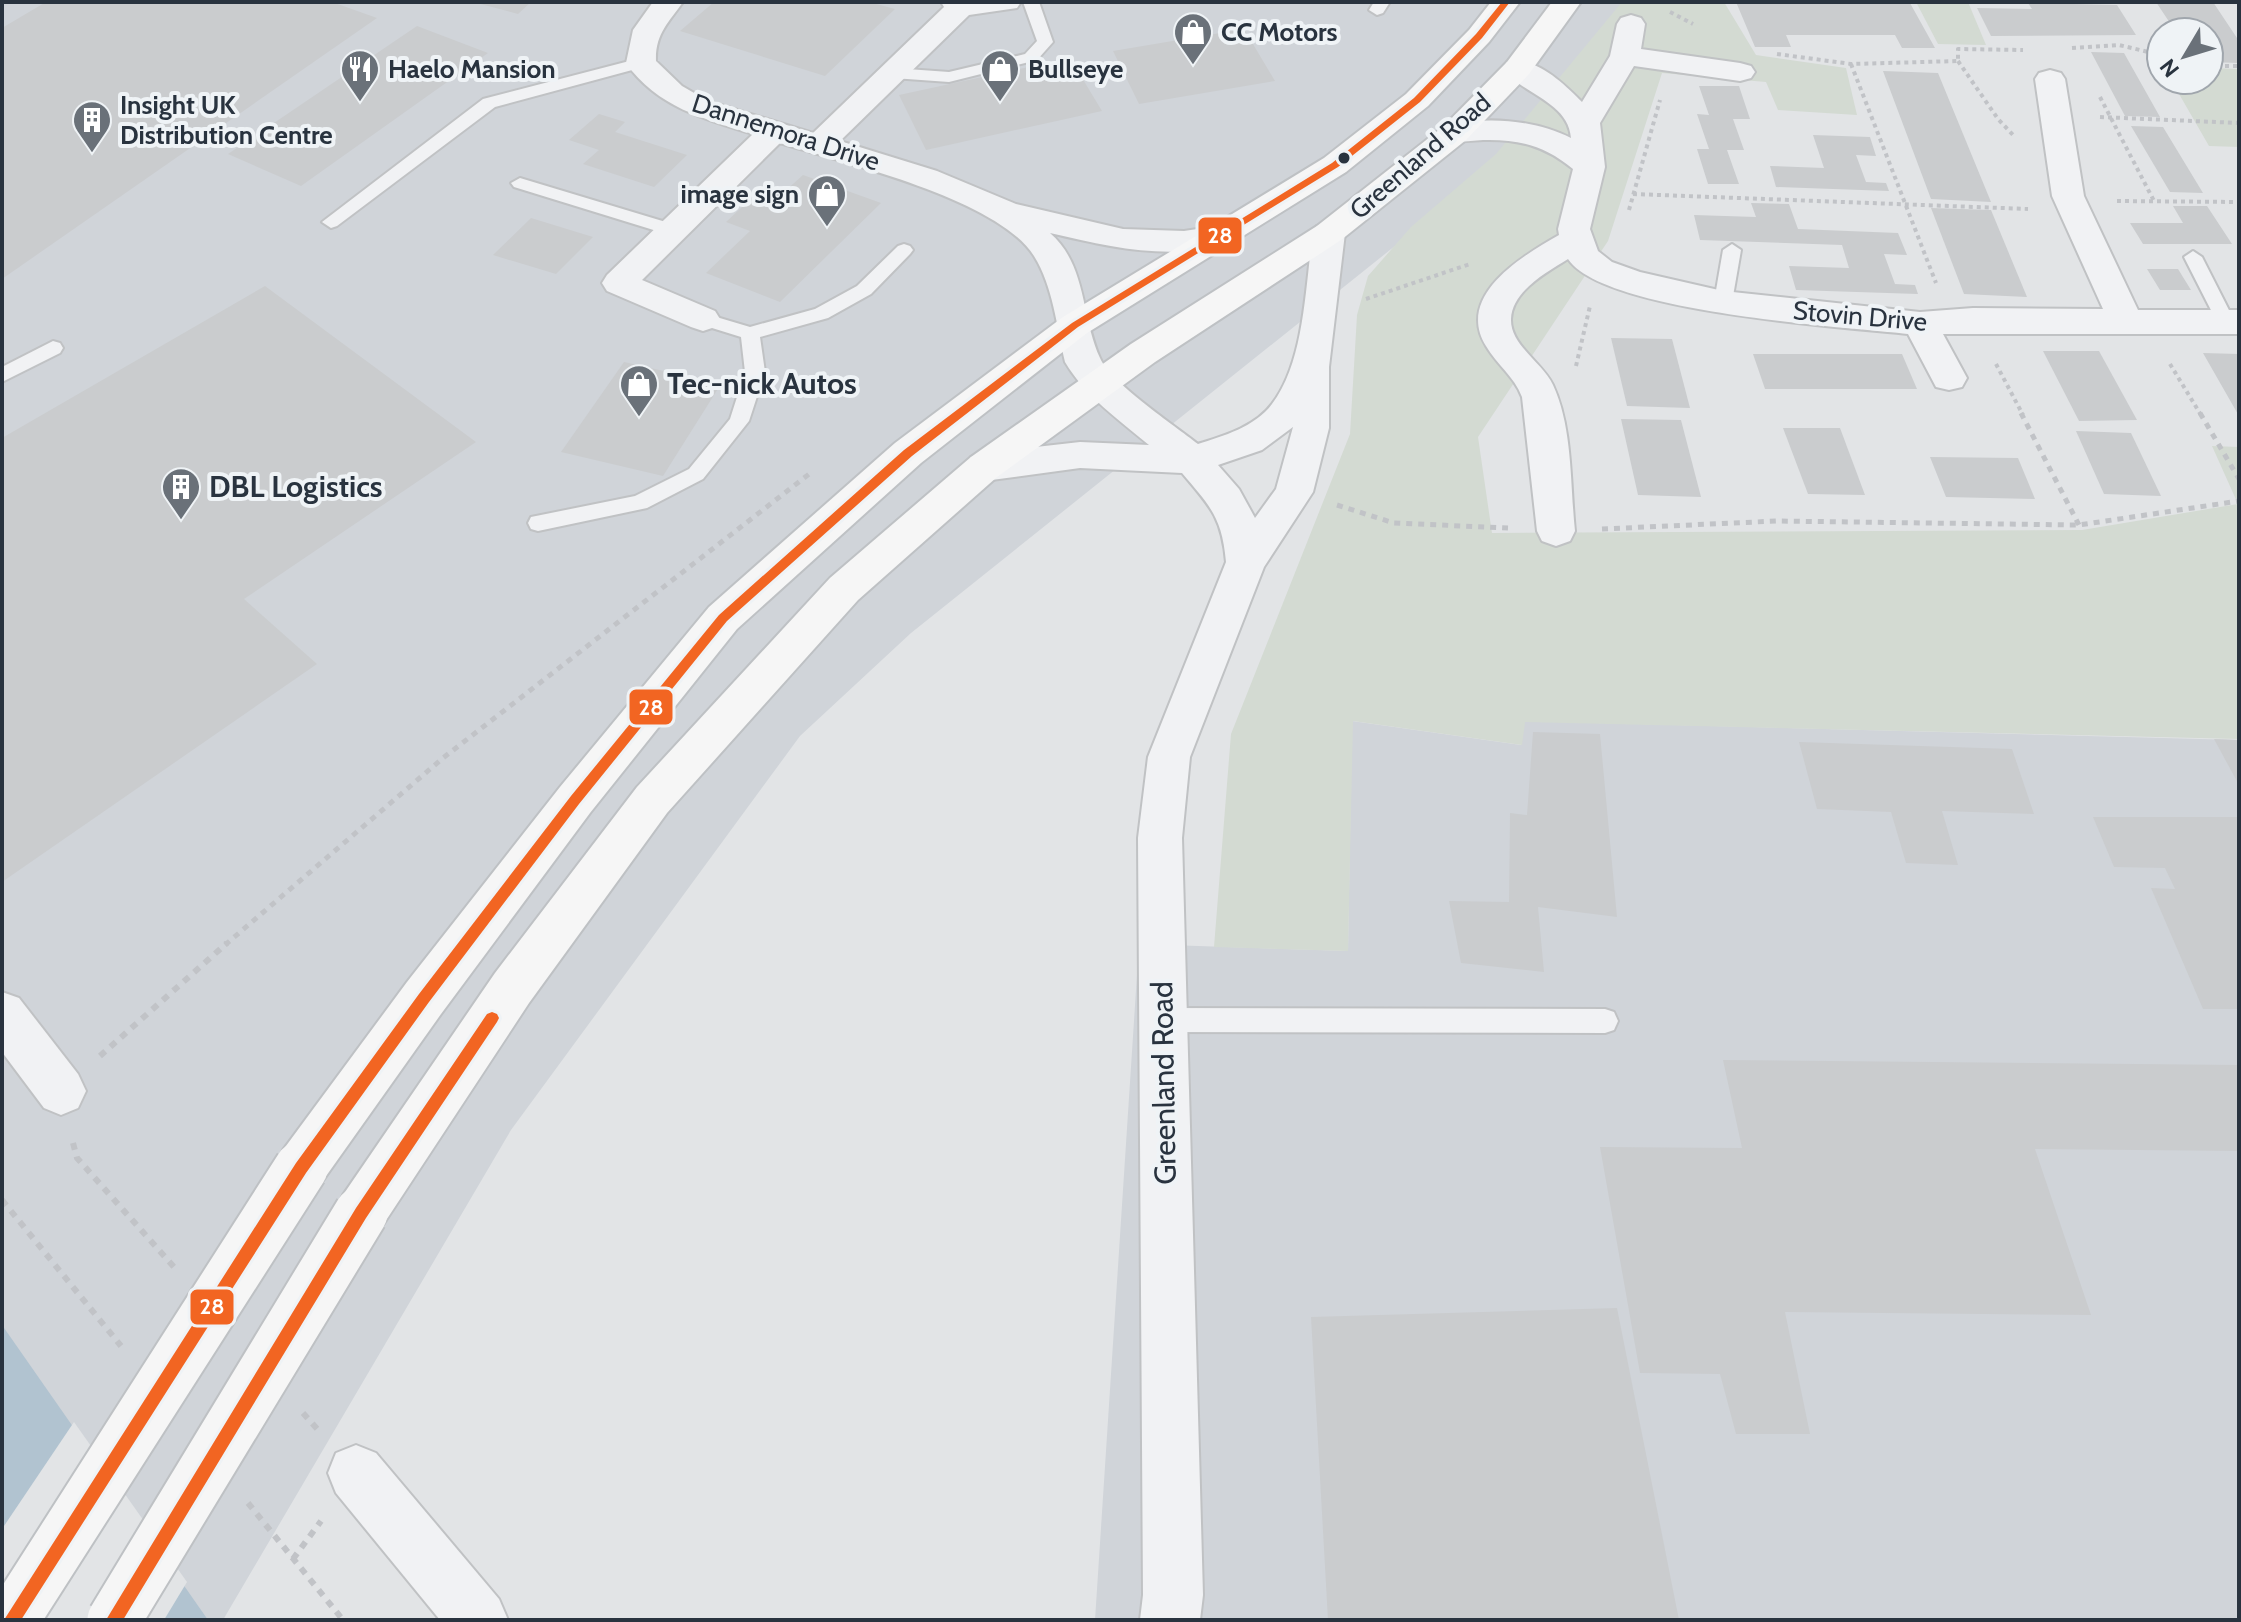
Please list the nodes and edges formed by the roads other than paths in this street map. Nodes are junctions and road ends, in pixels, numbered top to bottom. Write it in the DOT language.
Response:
graph roads {
  1 [pos="669,2"];
  2 [pos="1007,2"];
  3 [pos="1031,2"];
  4 [pos="1506,2"];
  5 [pos="1567,2"];
  6 [pos="958,5"];
  7 [pos="641,63"];
  8 [pos="2043,65"];
  9 [pos="1518,68"];
  10 [pos="1740,72"];
  11 [pos="893,73"];
  12 [pos="1585,123"];
  13 [pos="774,131"];
  14 [pos="1455,133"];
  15 [pos="819,144"];
  16 [pos="1589,167"];
  17 [pos="520,183"];
  18 [pos="1006,212"];
  19 [pos="331,222"];
  20 [pos="673,230"];
  21 [pos="1329,233"];
  22 [pos="1224,236"];
  23 [pos="1575,240"];
  24 [pos="904,250"];
  25 [pos="1732,250"];
  26 [pos="2193,257"];
  27 [pos="1723,302"];
  28 [pos="703,319"];
  29 [pos="2137,321"];
  30 [pos="1948,322"];
  31 [pos="2233,322"];
  32 [pos="1075,325"];
  33 [pos="750,333"];
  34 [pos="53,348"];
  35 [pos="1311,367"];
  36 [pos="2,375"];
  37 [pos="1949,378"];
  38 [pos="1100,385"];
  39 [pos="1192,460"];
  40 [pos="984,467"];
  41 [pos="538,523"];
  42 [pos="1556,531"];
  43 [pos="1246,562"];
  44 [pos="2,1014"];
  45 [pos="1162,1020"];
  46 [pos="1605,1021"];
  47 [pos="61,1091"];
  48 [pos="356,1473"];
  49 [pos="12,1620"];
  50 [pos="114,1620"];
  51 [pos="478,1620"];
  52 [pos="1170,1620"];
  1 -- 7 [label="street"];
  2 -- 6 [label="street"];
  3 -- 11 [label="lane"];
  4 -- 22 [label="main road, Greenland Road"];
  5 -- 9 [label="main road, Greenland Road"];
  6 -- 11 [label="street"];
  7 -- 13 [label="street, Dannemora Drive"];
  7 -- 19 [label="lane"];
  8 -- 29 [label="street"];
  9 -- 12 [label="street"];
  9 -- 14 [label="main road, Greenland Road"];
  10 -- 12 [label="street"];
  11 -- 15 [label="street"];
  12 -- 16 [label="street"];
  13 -- 15 [label="street, Dannemora Drive"];
  13 -- 20 [label="street"];
  14 -- 16 [label="street"];
  14 -- 21 [label="main road, Greenland Road"];
  15 -- 18 [label="street, Dannemora Drive"];
  16 -- 23 [label="street"];
  17 -- 20 [label="lane"];
  18 -- 22 [label="street, Dannemora Drive"];
  18 -- 32 [label="street, Dannemora Drive"];
  20 -- 28 [label="street"];
  21 -- 35 [label="street, Greenland Road"];
  21 -- 38 [label="main road, Greenland Road"];
  22 -- 32 [label="main road, Greenland Road"];
  23 -- 27 [label="street, Stovin Drive"];
  23 -- 42 [label="street"];
  24 -- 33 [label="lane"];
  25 -- 27 [label="lane"];
  26 -- 31 [label="lane"];
  27 -- 30 [label="street, Stovin Drive"];
  28 -- 33 [label="lane"];
  29 -- 30 [label="street, Stovin Drive"];
  29 -- 31 [label="street, Stovin Drive"];
  30 -- 37 [label="street"];
  32 -- 38 [label="street"];
  32 -- 49 [label="main road, Greenland Road, bridge"];
  33 -- 41 [label="lane"];
  34 -- 36 [label="lane"];
  35 -- 39 [label="street, Greenland Road"];
  35 -- 43 [label="street, Greenland Road"];
  38 -- 39 [label="street"];
  38 -- 40 [label="main road, Greenland Road"];
  39 -- 40 [label="street, Greenland Road"];
  39 -- 43 [label="street"];
  40 -- 50 [label="main road, Greenland Road, bridge"];
  43 -- 45 [label="street, Greenland Road"];
  44 -- 47 [label="street"];
  45 -- 46 [label="lane"];
  45 -- 52 [label="street, Greenland Road"];
  48 -- 51 [label="street"];
}
